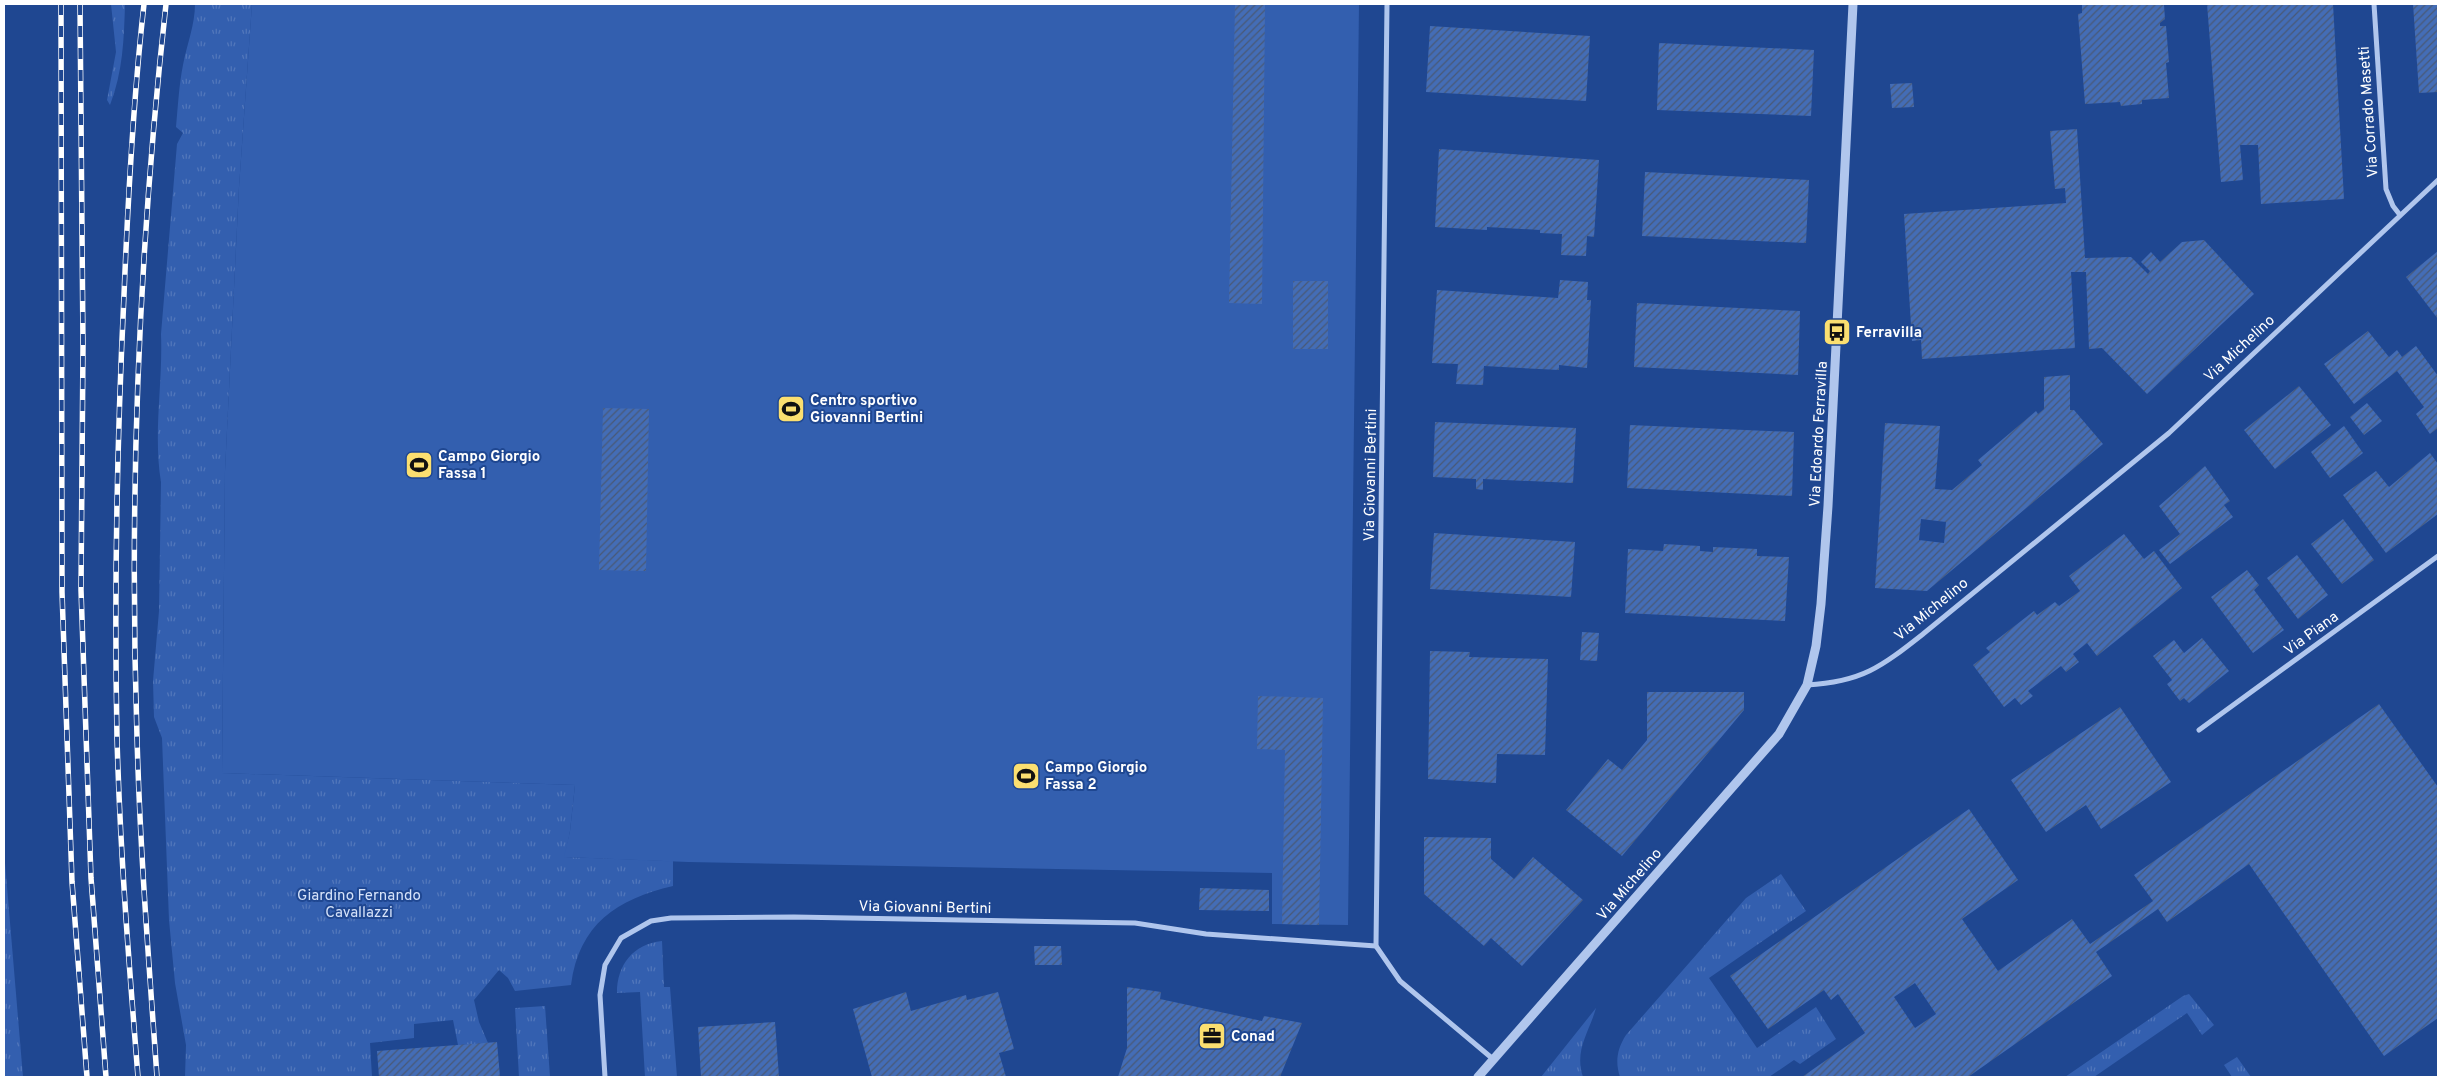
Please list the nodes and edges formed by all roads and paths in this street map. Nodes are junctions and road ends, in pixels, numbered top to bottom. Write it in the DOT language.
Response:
graph roads {
  1 [pos="1387,4"];
  2 [pos="1853,4"];
  3 [pos="2374,4"];
  4 [pos="2438,180"];
  5 [pos="2400,215"];
  6 [pos="2438,556"];
  7 [pos="1807,685"];
  8 [pos="2199,730"];
  9 [pos="1376,946"];
  10 [pos="1493,1060"];
  11 [pos="606,1077"];
  12 [pos="1478,1077"];
  1 -- 9 [label="street, Via Giovanni Bertini"];
  2 -- 7 [label="street, Via Edoardo Ferravilla"];
  3 -- 5 [label="street, Via Corrado Masetti"];
  4 -- 5 [label="street, Via Michelino"];
  5 -- 7 [label="street, Via Michelino"];
  6 -- 8 [label="street, Via Piana"];
  7 -- 10 [label="street, Via Michelino"];
  9 -- 10 [label="street"];
  9 -- 11 [label="street, Via Giovanni Bertini"];
  10 -- 12 [label="street, Via Michelino"];
}
